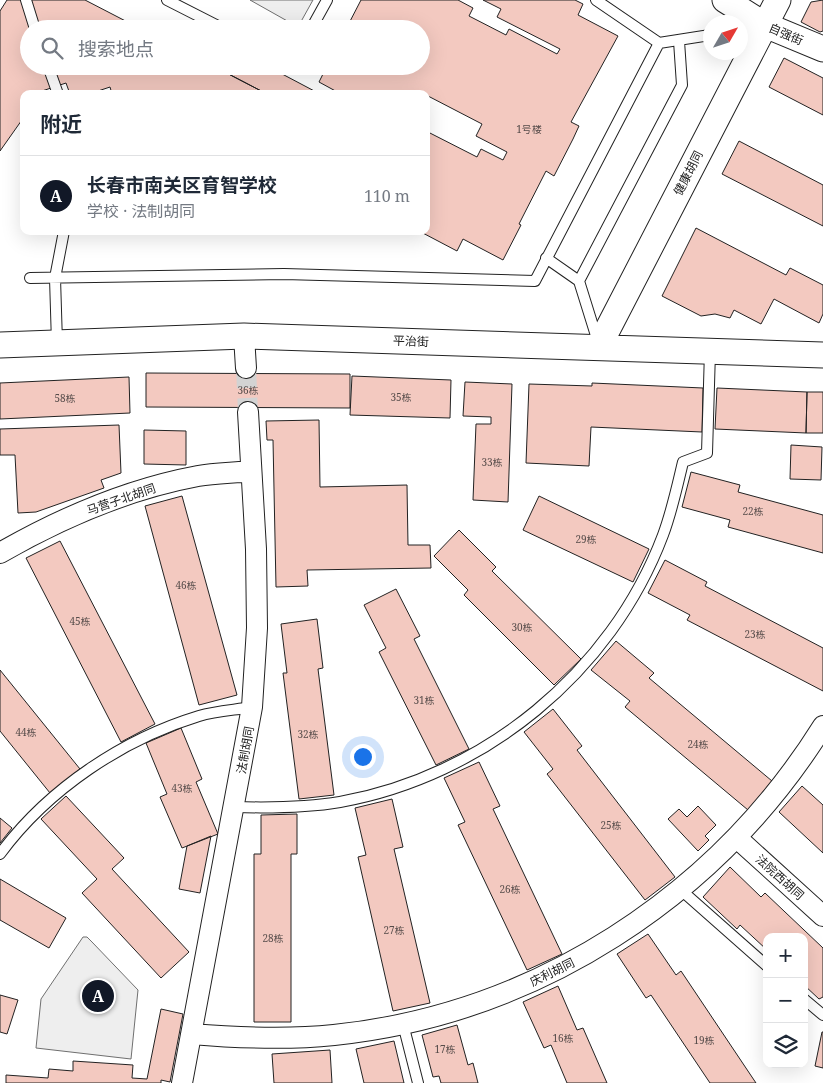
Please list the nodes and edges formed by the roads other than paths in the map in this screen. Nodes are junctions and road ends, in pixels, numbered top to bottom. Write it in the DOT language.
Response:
graph roads {
  1 [pos="26,0"];
  2 [pos="167,0"];
  3 [pos="327,0"];
  4 [pos="596,0"];
  5 [pos="725,0"];
  6 [pos="778,0"];
  7 [pos="33,20"];
  8 [pos="206,20"];
  9 [pos="316,20"];
  10 [pos="765,25"];
  11 [pos="748,28"];
  12 [pos="703,36"];
  13 [pos="679,41"];
  14 [pos="659,43"];
  15 [pos="823,48"];
  16 [pos="51,75"];
  17 [pos="57,90"];
  18 [pos="63,235"];
  19 [pos="546,258"];
  20 [pos="30,278"];
  21 [pos="55,278"];
  22 [pos="580,281"];
  23 [pos="244,336"];
  24 [pos="57,343"];
  25 [pos="0,345"];
  26 [pos="599,346"];
  27 [pos="710,350"];
  28 [pos="823,354"];
  29 [pos="246,368"];
  30 [pos="248,412"];
  31 [pos="251,471"];
  32 [pos="0,553"];
  33 [pos="252,707"];
  34 [pos="823,726"];
  35 [pos="234,807"];
  36 [pos="737,838"];
  37 [pos="0,854"];
  38 [pos="681,890"];
  39 [pos="823,916"];
  40 [pos="763,962"];
  41 [pos="808,1003"];
  42 [pos="823,1016"];
  43 [pos="403,1024"];
  44 [pos="191,1034"];
  45 [pos="182,1083"];
  46 [pos="418,1083"];
  1 -- 7 [label="lane"];
  2 -- 8 [label="lane"];
  3 -- 9 [label="lane"];
  4 -- 14 [label="lane"];
  5 -- 10 [label="street, 自强街"];
  6 -- 10 [label="street, 健康胡同"];
  10 -- 11 [label="lane"];
  10 -- 15 [label="street, 自强街"];
  10 -- 26 [label="street, 健康胡同"];
  12 -- 13 [label="lane"];
  13 -- 14 [label="lane"];
  13 -- 22 [label="lane"];
  14 -- 19 [label="lane"];
  16 -- 17 [label="lane"];
  18 -- 21 [label="lane"];
  19 -- 21 [label="lane"];
  19 -- 22 [label="lane"];
  20 -- 21 [label="lane"];
  21 -- 24 [label="lane"];
  22 -- 26 [label="lane"];
  23 -- 24 [label="street, 平治街"];
  23 -- 26 [label="street, 平治街"];
  23 -- 29 [label="street"];
  24 -- 25 [label="street, 平治街"];
  26 -- 27 [label="street, 平治街"];
  27 -- 28 [label="street, 平治街"];
  27 -- 35 [label="lane"];
  30 -- 31 [label="street, 法制胡同"];
  31 -- 32 [label="street, 马营子北胡同"];
  31 -- 33 [label="street, 法制胡同"];
  33 -- 35 [label="street, 法制胡同"];
  33 -- 37 [label="lane"];
  34 -- 36 [label="street, 庆利胡同"];
  35 -- 44 [label="street, 法制胡同"];
  36 -- 38 [label="street, 庆利胡同"];
  36 -- 39 [label="street, 法院西胡同"];
  38 -- 40 [label="lane"];
  38 -- 43 [label="street, 庆利胡同"];
  41 -- 42 [label="lane"];
  43 -- 44 [label="street, 庆利胡同"];
  43 -- 46 [label="lane"];
  44 -- 45 [label="street, 法制胡同"];
}
